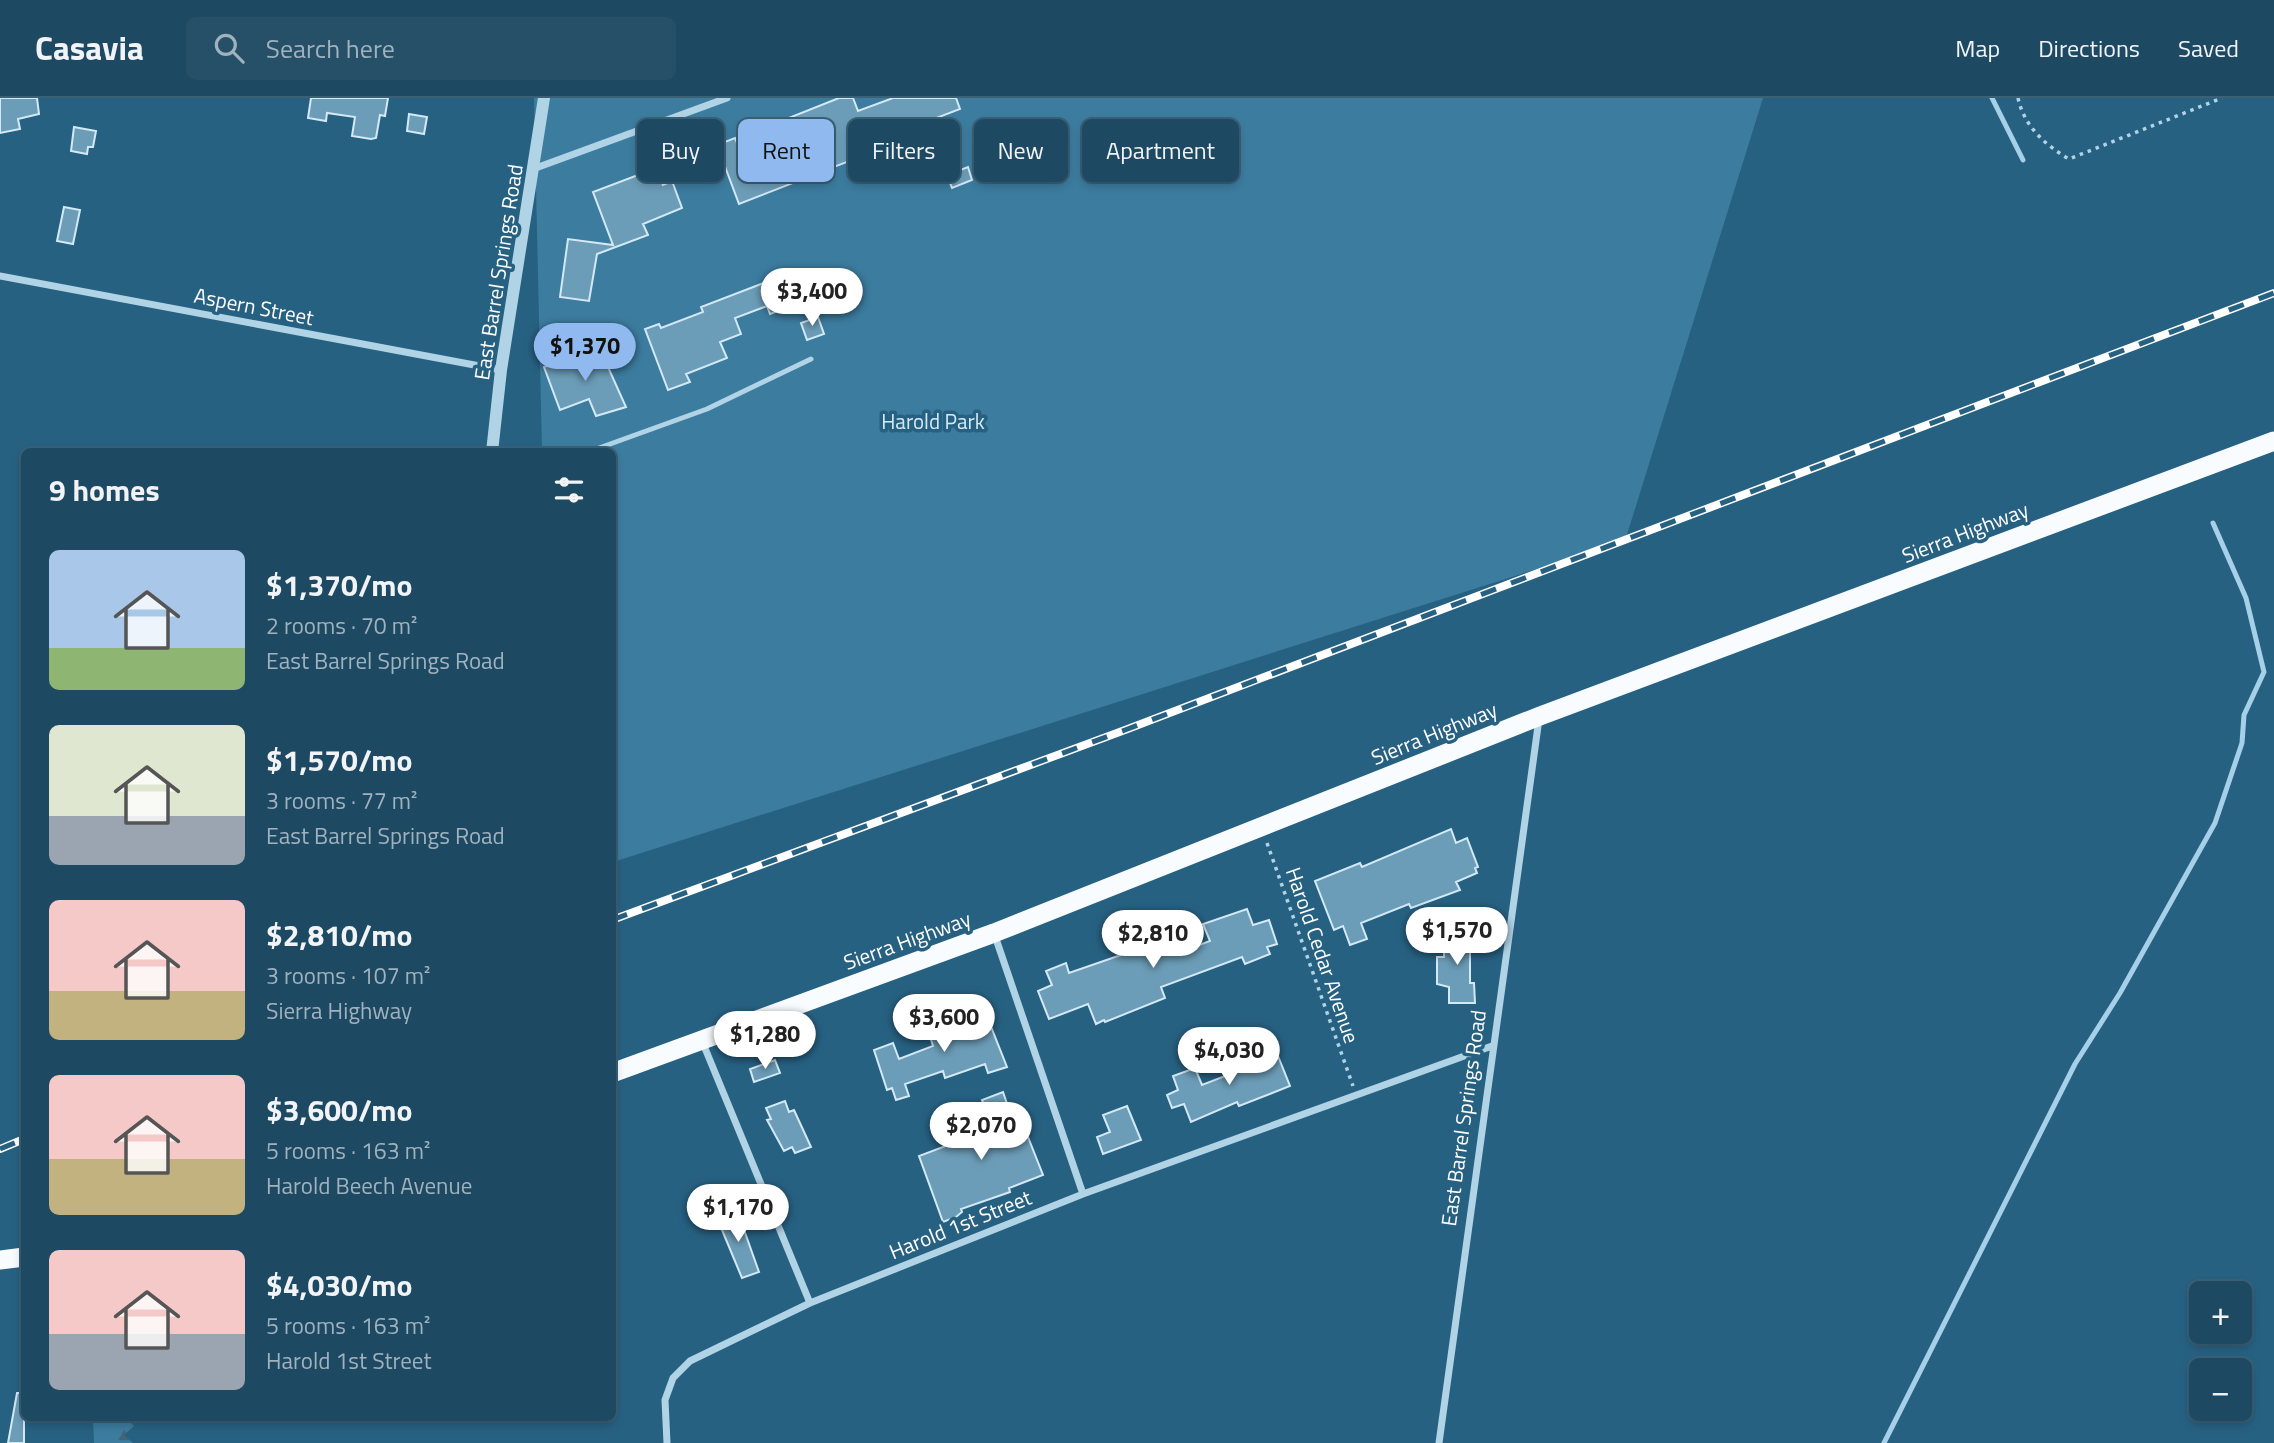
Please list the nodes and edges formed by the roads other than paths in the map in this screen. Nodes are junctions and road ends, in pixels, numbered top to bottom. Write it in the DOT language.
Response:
graph roads {
  1 [pos="544,98"];
  2 [pos="727,98"];
  3 [pos="533,169"];
  4 [pos="0,276"];
  5 [pos="811,359"];
  6 [pos="501,370"];
  7 [pos="2274,441"];
  8 [pos="492,448"];
  9 [pos="598,448"];
  10 [pos="1540,716"];
  11 [pos="993,933"];
  12 [pos="702,1041"];
  13 [pos="1492,1046"];
  14 [pos="616,1072"];
  15 [pos="1083,1194"];
  16 [pos="21,1257"];
  17 [pos="0,1260"];
  18 [pos="810,1303"];
  19 [pos="667,1443"];
  20 [pos="1439,1443"];
  1 -- 3 [label="street, East Barrel Springs Road"];
  2 -- 3 [label="street"];
  3 -- 6 [label="street, East Barrel Springs Road"];
  4 -- 6 [label="street, Aspern Street"];
  5 -- 9 [label="lane"];
  6 -- 8 [label="street, East Barrel Springs Road"];
  7 -- 10 [label="highway, Sierra Highway"];
  10 -- 11 [label="highway, Sierra Highway"];
  10 -- 13 [label="street, East Barrel Springs Road"];
  11 -- 12 [label="highway, Sierra Highway"];
  11 -- 15 [label="street"];
  12 -- 14 [label="highway, Sierra Highway"];
  12 -- 18 [label="street"];
  13 -- 15 [label="street, Harold 1st Street"];
  13 -- 20 [label="street, East Barrel Springs Road"];
  15 -- 18 [label="street, Harold 1st Street"];
  16 -- 17 [label="highway"];
  18 -- 19 [label="street, Harold 1st Street"];
}
